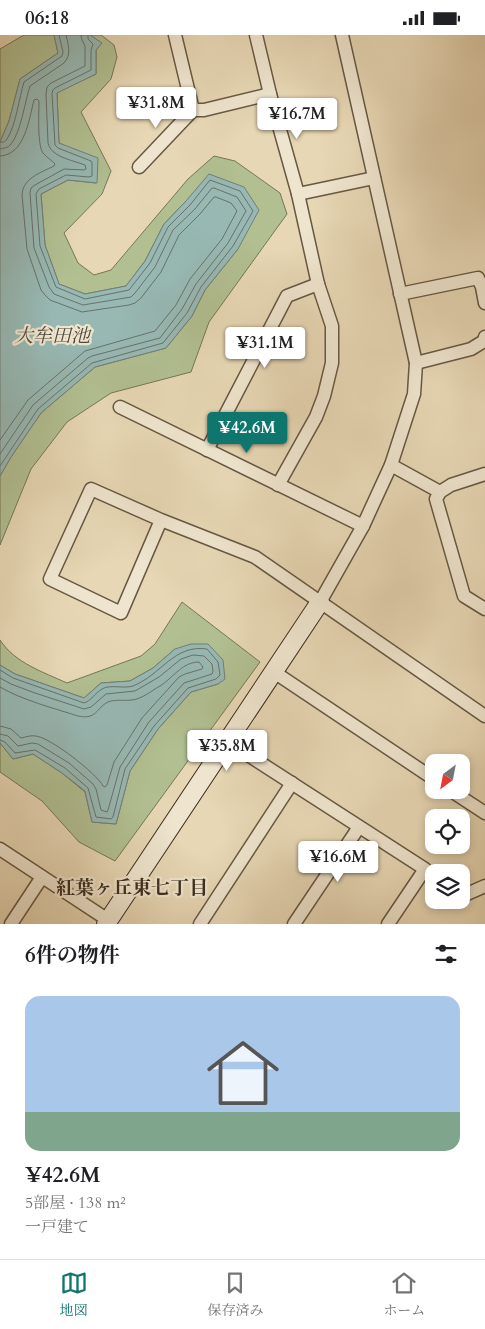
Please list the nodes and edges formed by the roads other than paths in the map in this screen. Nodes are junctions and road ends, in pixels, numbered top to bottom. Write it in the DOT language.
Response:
graph roads {
  1 [pos="174,35"];
  2 [pos="256,35"];
  3 [pos="342,35"];
  4 [pos="270,94"];
  5 [pos="193,110"];
  6 [pos="139,167"];
  7 [pos="374,178"];
  8 [pos="298,194"];
  9 [pos="318,284"];
  10 [pos="400,294"];
  11 [pos="485,303"];
  12 [pos="485,337"];
  13 [pos="416,363"];
  14 [pos="120,407"];
  15 [pos="207,450"];
  16 [pos="391,465"];
  17 [pos="485,475"];
  18 [pos="278,485"];
  19 [pos="440,492"];
  20 [pos="161,520"];
  21 [pos="363,526"];
  22 [pos="320,602"];
  23 [pos="485,609"];
  24 [pos="274,672"];
  25 [pos="485,716"];
  26 [pos="228,742"];
  27 [pos="425,773"];
  28 [pos="292,783"];
  29 [pos="464,799"];
  30 [pos="485,813"];
  31 [pos="359,827"];
  32 [pos="0,849"];
  33 [pos="425,868"];
  34 [pos="425,876"];
  35 [pos="42,877"];
  36 [pos="485,886"];
  37 [pos="470,893"];
  38 [pos="107,922"];
  39 [pos="11,924"];
  40 [pos="200,924"];
  41 [pos="294,924"];
  42 [pos="388,924"];
  1 -- 5 [label="street"];
  2 -- 4 [label="street"];
  3 -- 7 [label="street"];
  4 -- 5 [label="street"];
  4 -- 8 [label="street"];
  5 -- 6 [label="street"];
  7 -- 8 [label="street"];
  7 -- 10 [label="street"];
  8 -- 9 [label="street"];
  9 -- 15 [label="street"];
  9 -- 18 [label="street"];
  10 -- 11 [label="street"];
  10 -- 13 [label="street"];
  12 -- 13 [label="street"];
  13 -- 16 [label="street"];
  14 -- 15 [label="street"];
  15 -- 18 [label="street"];
  16 -- 19 [label="street"];
  16 -- 21 [label="street"];
  17 -- 19 [label="street"];
  18 -- 21 [label="street"];
  19 -- 23 [label="street"];
  20 -- 20 [label="street"];
  20 -- 22 [label="street"];
  21 -- 22 [label="street"];
  22 -- 24 [label="street"];
  22 -- 25 [label="street"];
  24 -- 26 [label="street"];
  24 -- 27 [label="street"];
  26 -- 28 [label="street"];
  26 -- 38 [label="street"];
  28 -- 31 [label="street"];
  28 -- 40 [label="street"];
  29 -- 30 [label="street"];
  31 -- 33 [label="street"];
  31 -- 41 [label="street"];
  32 -- 35 [label="street"];
  34 -- 42 [label="street"];
  35 -- 38 [label="street"];
  35 -- 39 [label="street"];
  36 -- 37 [label="street"];
}
